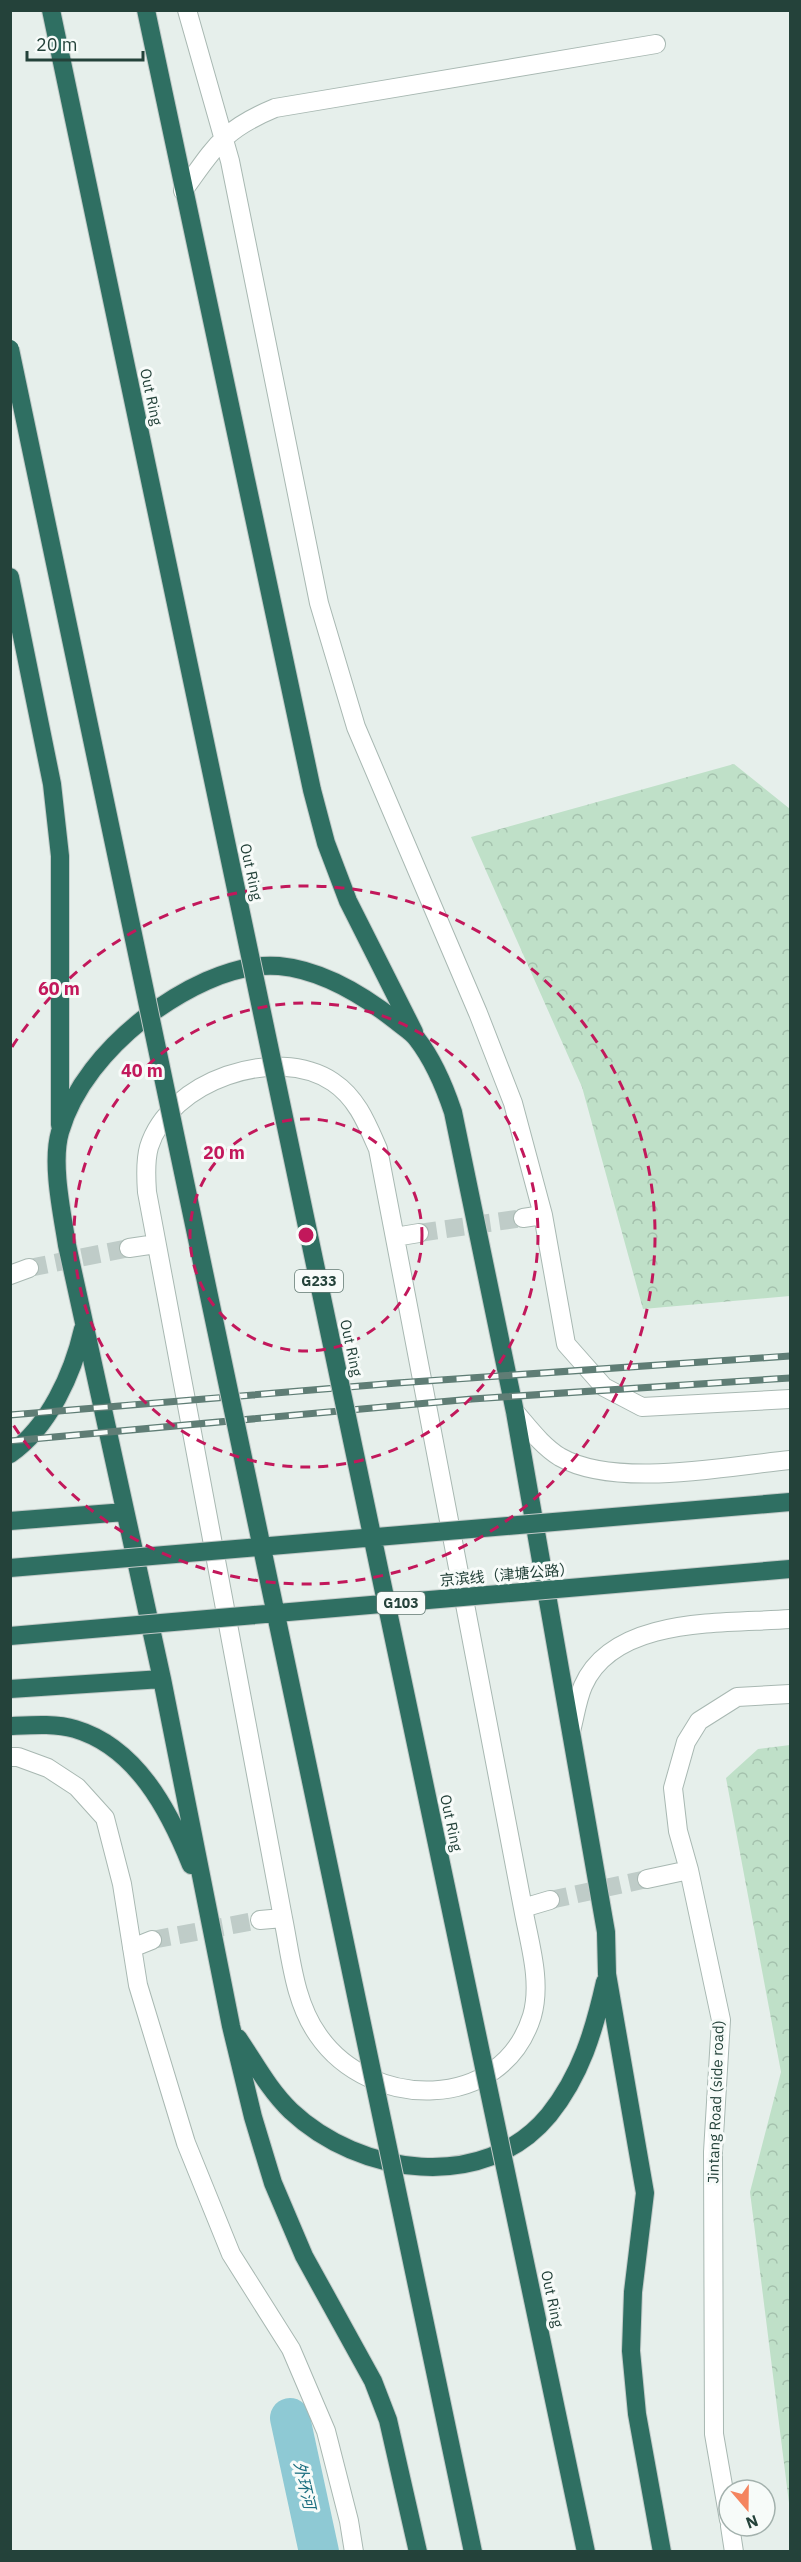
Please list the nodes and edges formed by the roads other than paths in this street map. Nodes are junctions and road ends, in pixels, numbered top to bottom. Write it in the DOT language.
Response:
graph roads {
  1 [pos="51,10"];
  2 [pos="146,10"];
  3 [pos="187,10"];
  4 [pos="656,44"];
  5 [pos="223,136"];
  6 [pos="183,191"];
  7 [pos="10,350"];
  8 [pos="10,577"];
  9 [pos="416,1037"];
  10 [pos="60,1133"];
  11 [pos="543,1215"];
  12 [pos="523,1218"];
  13 [pos="418,1233"];
  14 [pos="395,1237"];
  15 [pos="156,1244"];
  16 [pos="129,1248"];
  17 [pos="29,1268"];
  18 [pos="10,1275"];
  19 [pos="84,1324"];
  20 [pos="790,1399"];
  21 [pos="515,1412"];
  22 [pos="10,1454"];
  23 [pos="790,1460"];
  24 [pos="790,1502"];
  25 [pos="125,1512"];
  26 [pos="10,1521"];
  27 [pos="10,1568"];
  28 [pos="790,1569"];
  29 [pos="790,1619"];
  30 [pos="10,1636"];
  31 [pos="162,1679"];
  32 [pos="10,1689"];
  33 [pos="790,1694"];
  34 [pos="10,1726"];
  35 [pos="571,1731"];
  36 [pos="10,1758"];
  37 [pos="689,1870"];
  38 [pos="647,1879"];
  39 [pos="550,1900"];
  40 [pos="208,1906"];
  41 [pos="523,1908"];
  42 [pos="283,1918"];
  43 [pos="260,1920"];
  44 [pos="152,1940"];
  45 [pos="132,1948"];
  46 [pos="607,1974"];
  47 [pos="231,2026"];
  48 [pos="722,2478"];
  49 [pos="354,2552"];
  50 [pos="418,2552"];
  51 [pos="473,2552"];
  52 [pos="586,2552"];
  53 [pos="662,2552"];
  1 -- 52 [label="highway, Out Ring / G233, bridge"];
  2 -- 6 [label="highway"];
  3 -- 5 [label="street"];
  4 -- 5 [label="street"];
  5 -- 6 [label="street"];
  5 -- 11 [label="street"];
  6 -- 9 [label="highway"];
  7 -- 51 [label="highway, bridge"];
  8 -- 10 [label="highway"];
  9 -- 10 [label="highway"];
  9 -- 21 [label="highway"];
  10 -- 19 [label="highway"];
  11 -- 12 [label="street"];
  11 -- 20 [label="street"];
  13 -- 14 [label="street"];
  14 -- 15 [label="street"];
  14 -- 41 [label="street"];
  15 -- 16 [label="street"];
  15 -- 42 [label="street"];
  17 -- 18 [label="street"];
  19 -- 22 [label="highway"];
  19 -- 25 [label="highway"];
  21 -- 23 [label="street"];
  21 -- 35 [label="highway"];
  24 -- 27 [label="highway, bridge"];
  25 -- 26 [label="highway"];
  25 -- 31 [label="highway"];
  28 -- 30 [label="highway, 京滨线（津塘公路） / G103, bridge"];
  29 -- 35 [label="street"];
  31 -- 32 [label="highway"];
  31 -- 40 [label="highway"];
  33 -- 37 [label="street, Jintang Road (side road)"];
  34 -- 40 [label="highway"];
  35 -- 46 [label="highway"];
  36 -- 45 [label="street"];
  37 -- 38 [label="street"];
  37 -- 48 [label="street, Jintang Road (side road)"];
  39 -- 41 [label="street"];
  40 -- 47 [label="highway"];
  41 -- 42 [label="street"];
  42 -- 43 [label="street"];
  44 -- 45 [label="street"];
  45 -- 49 [label="street"];
  46 -- 47 [label="highway"];
  46 -- 53 [label="highway"];
  47 -- 50 [label="highway"];
}
